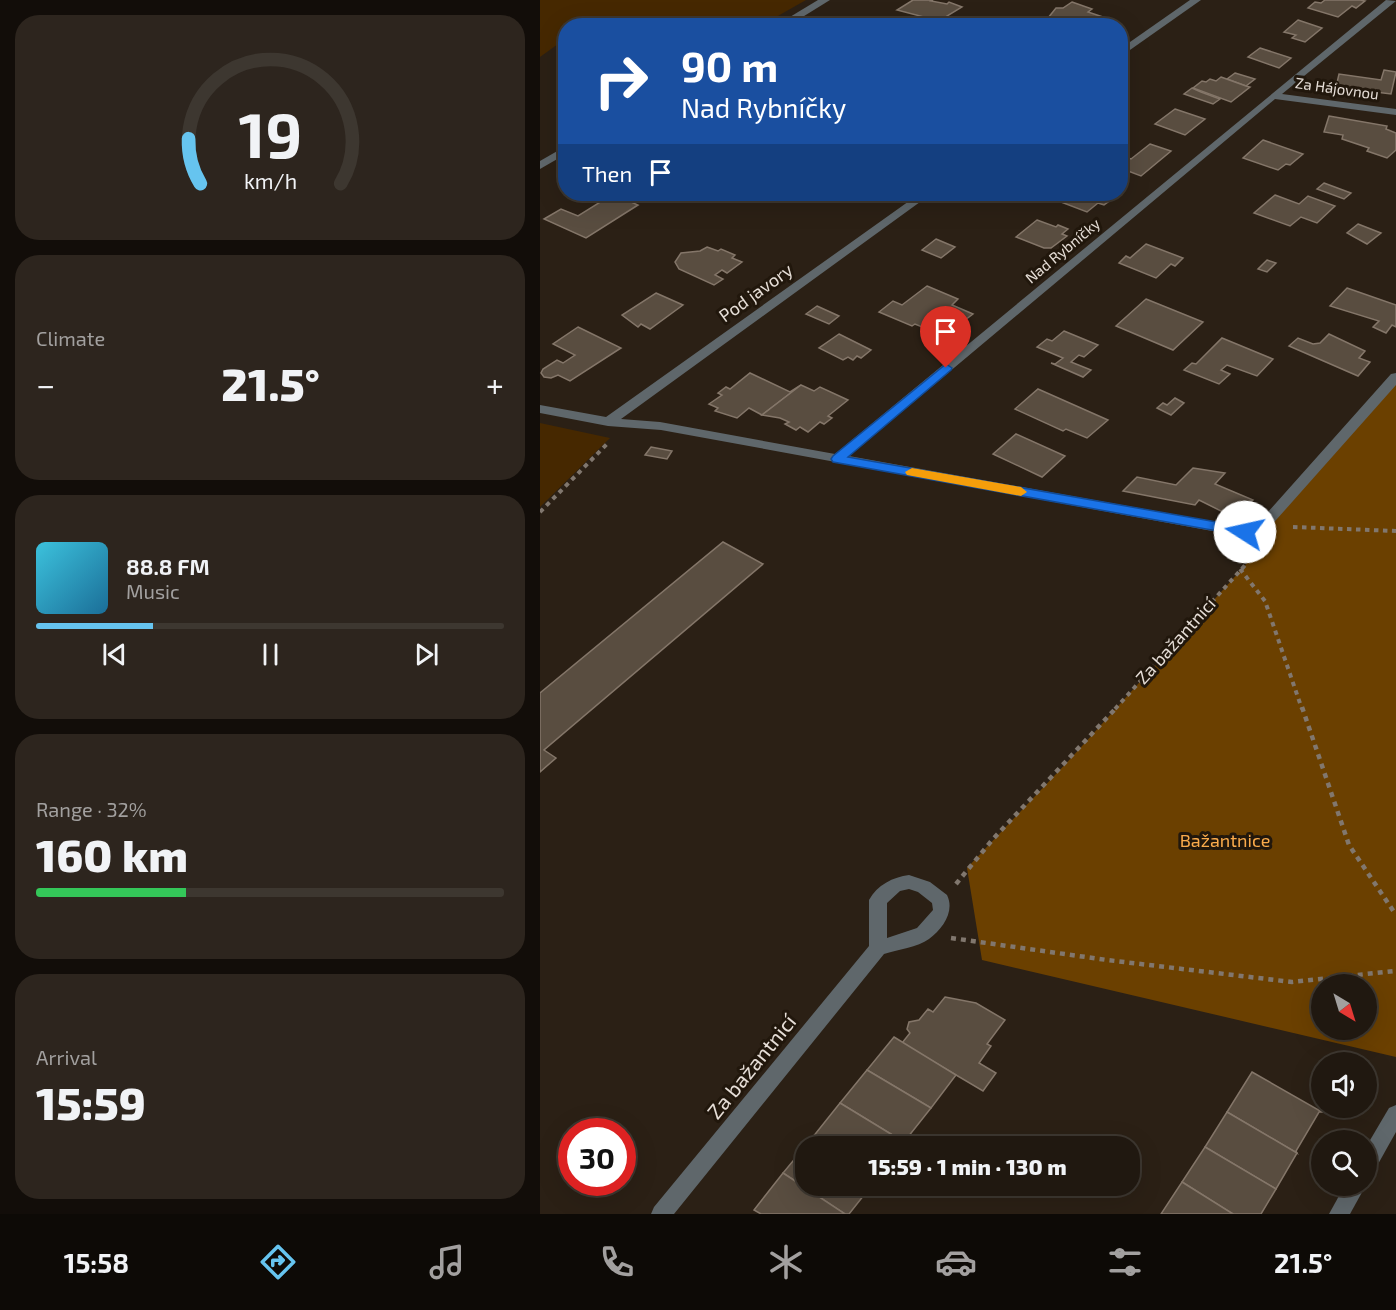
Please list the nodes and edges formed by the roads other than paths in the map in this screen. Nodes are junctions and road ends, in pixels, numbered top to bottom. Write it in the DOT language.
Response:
graph roads {
  1 [pos="825,0"];
  2 [pos="1196,0"];
  3 [pos="1392,0"];
  4 [pos="794,18"];
  5 [pos="1128,48"];
  6 [pos="1273,96"];
  7 [pos="1396,112"];
  8 [pos="558,154"];
  9 [pos="540,166"];
  10 [pos="916,201"];
  11 [pos="1396,376"];
  12 [pos="540,409"];
  13 [pos="608,422"];
  14 [pos="837,459"];
  15 [pos="878,948"];
  16 [pos="1396,1114"];
  17 [pos="1377,1147"];
  18 [pos="1350,1196"];
  19 [pos="661,1214"];
  20 [pos="1339,1214"];
  1 -- 4 [label="street"];
  2 -- 5 [label="street"];
  3 -- 6 [label="street, Nad Rybníčky"];
  6 -- 7 [label="street, Za Hájovnou"];
  6 -- 14 [label="street, Nad Rybníčky"];
  8 -- 9 [label="street"];
  10 -- 13 [label="street, Pod javory"];
  11 -- 14 [label="street"];
  12 -- 13 [label="street"];
  13 -- 14 [label="street"];
  15 -- 15 [label="street"];
  15 -- 19 [label="street, Za bažantnicí"];
  16 -- 17 [label="street"];
  18 -- 20 [label="street"];
}
